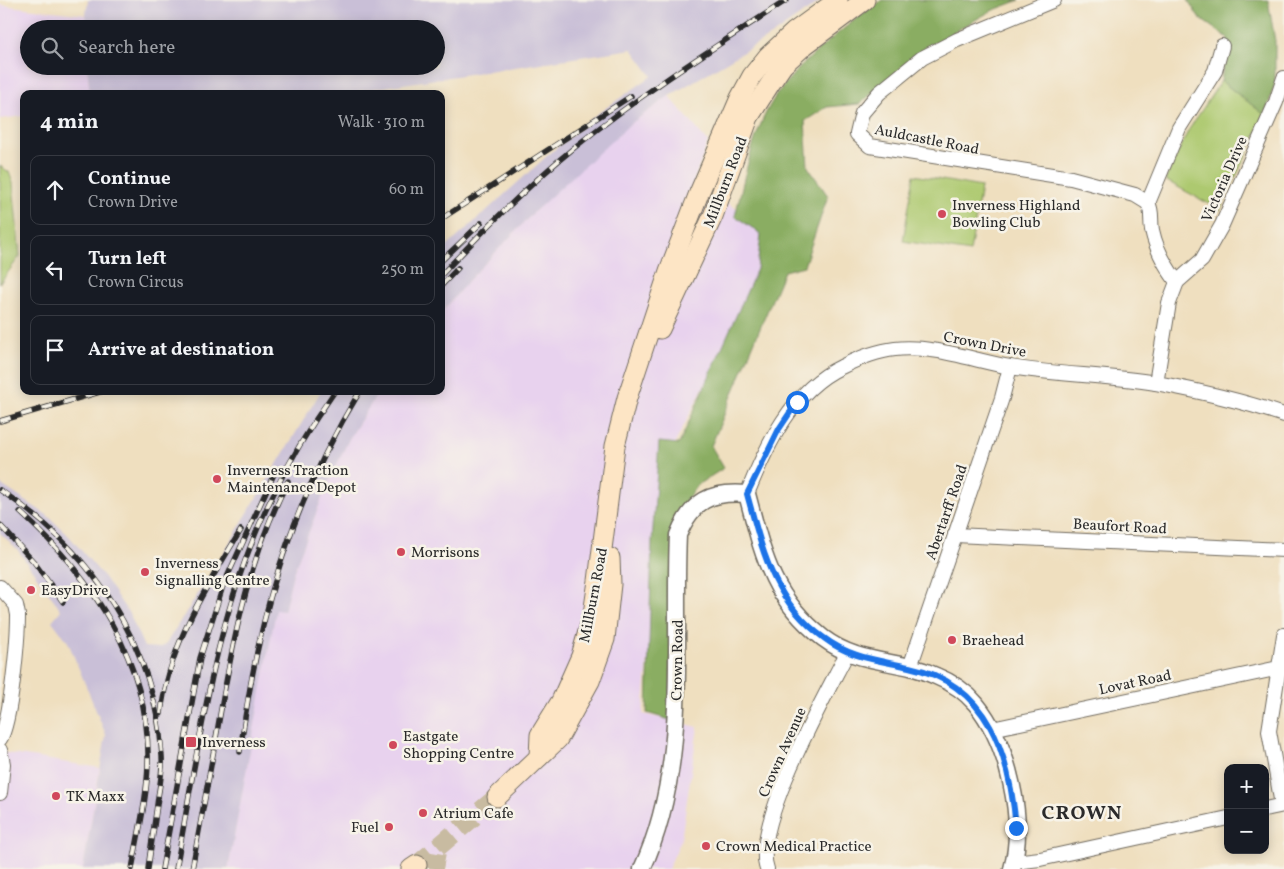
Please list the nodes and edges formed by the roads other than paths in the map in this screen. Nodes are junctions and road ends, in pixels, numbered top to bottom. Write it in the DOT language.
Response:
graph roads {
  1 [pos="838,0"];
  2 [pos="865,0"];
  3 [pos="1054,0"];
  4 [pos="1222,46"];
  5 [pos="1284,78"];
  6 [pos="1148,203"];
  7 [pos="1177,282"];
  8 [pos="1010,367"];
  9 [pos="1156,383"];
  10 [pos="627,398"];
  11 [pos="1284,415"];
  12 [pos="747,494"];
  13 [pos="955,535"];
  14 [pos="1284,550"];
  15 [pos="0,588"];
  16 [pos="1284,635"];
  17 [pos="847,653"];
  18 [pos="910,667"];
  19 [pos="1281,667"];
  20 [pos="992,729"];
  21 [pos="0,739"];
  22 [pos="0,750"];
  23 [pos="0,793"];
  24 [pos="498,797"];
  25 [pos="1283,805"];
  26 [pos="1269,808"];
  27 [pos="1224,819"];
  28 [pos="1013,865"];
  29 [pos="642,869"];
  30 [pos="767,869"];
  1 -- 10 [label="main road, Millburn Road"];
  2 -- 10 [label="main road, Millburn Road"];
  3 -- 6 [label="street, Auldcastle Road"];
  4 -- 6 [label="street"];
  5 -- 7 [label="street, Victoria Drive"];
  6 -- 7 [label="street"];
  7 -- 9 [label="street, Victoria Drive"];
  8 -- 9 [label="street, Crown Drive"];
  8 -- 12 [label="street, Crown Drive"];
  8 -- 13 [label="street, Abertarff Road"];
  9 -- 11 [label="street, Crown Drive"];
  10 -- 24 [label="main road, Millburn Road"];
  12 -- 17 [label="street"];
  12 -- 29 [label="street, Crown Road"];
  13 -- 14 [label="street, Beaufort Road"];
  13 -- 18 [label="street, Abertarff Road"];
  15 -- 21 [label="street"];
  16 -- 19 [label="street"];
  17 -- 18 [label="street"];
  17 -- 30 [label="street, Crown Avenue"];
  18 -- 20 [label="street"];
  19 -- 20 [label="street, Lovat Road"];
  19 -- 25 [label="street"];
  20 -- 28 [label="street"];
  22 -- 23 [label="street"];
  25 -- 26 [label="street"];
  27 -- 28 [label="street"];
}
